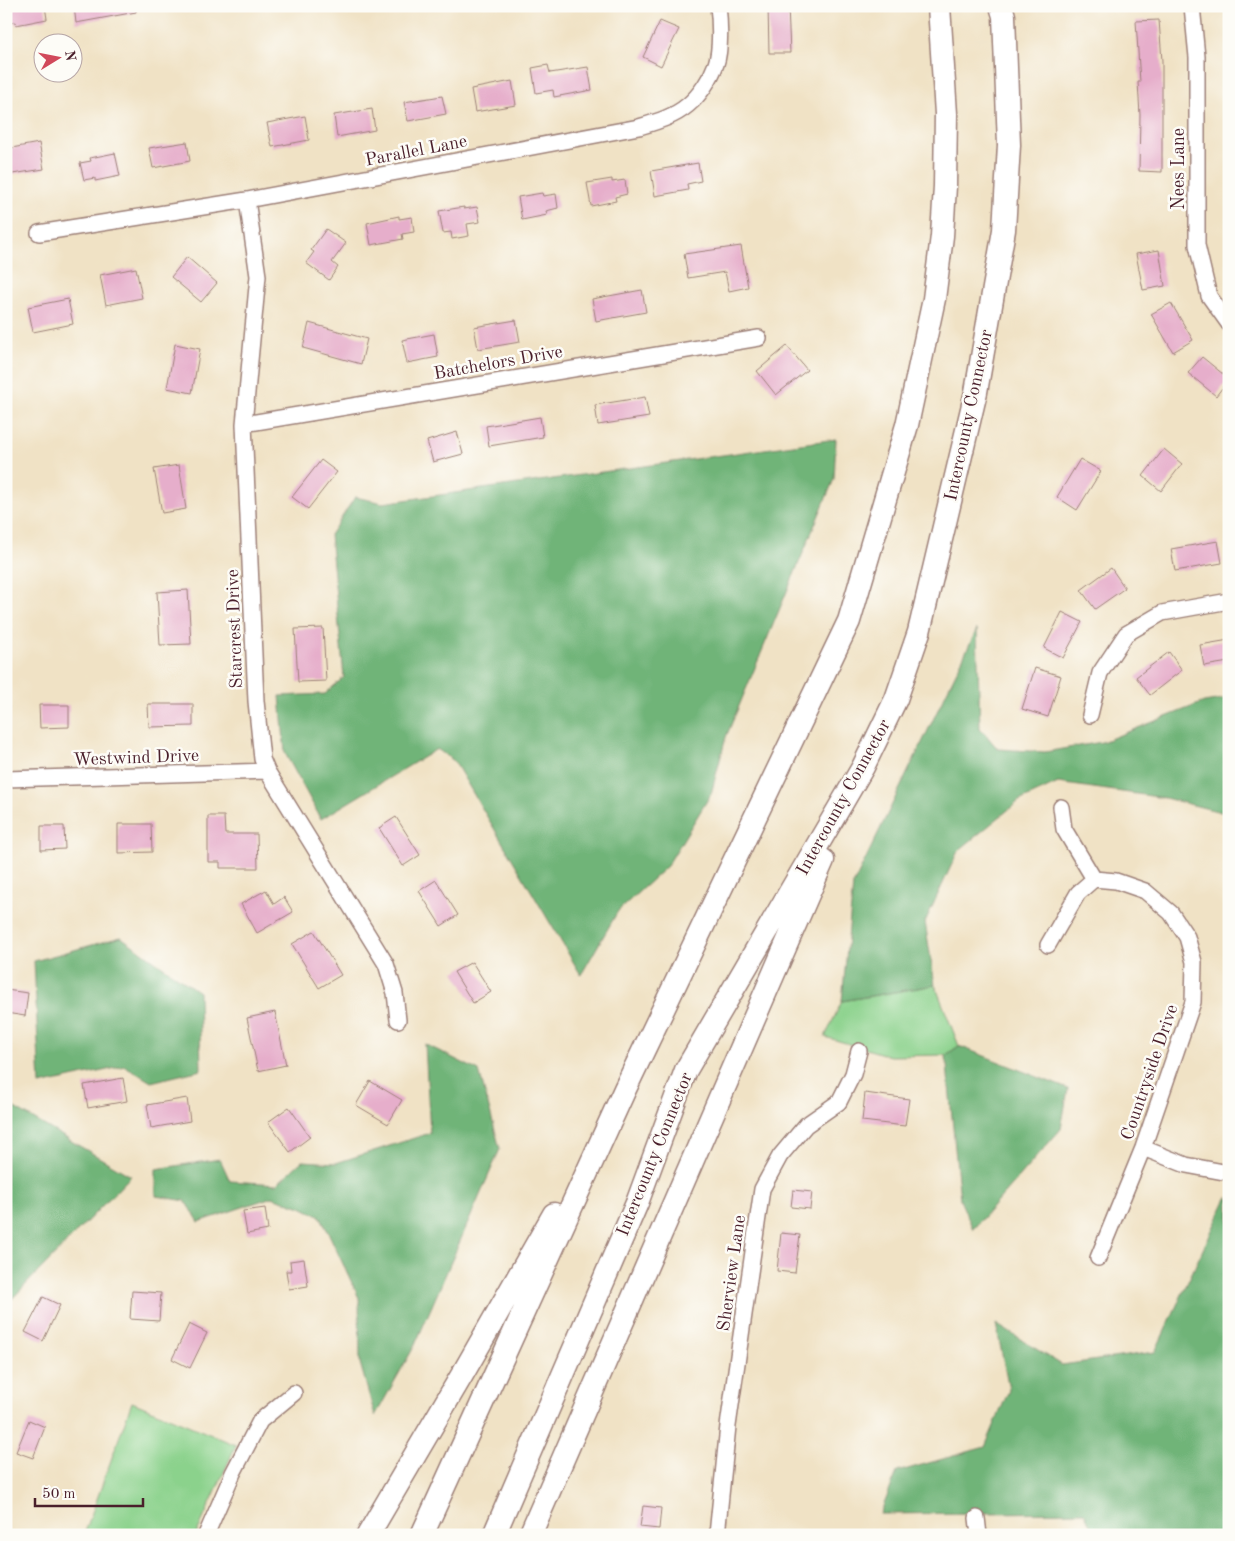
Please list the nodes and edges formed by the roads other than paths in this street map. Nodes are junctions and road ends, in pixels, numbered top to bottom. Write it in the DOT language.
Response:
graph roads {
  1 [pos="718,6"];
  2 [pos="939,6"];
  3 [pos="1001,6"];
  4 [pos="1192,6"];
  5 [pos="247,200"];
  6 [pos="38,233"];
  7 [pos="1229,324"];
  8 [pos="759,338"];
  9 [pos="244,424"];
  10 [pos="1229,601"];
  11 [pos="1090,715"];
  12 [pos="864,767"];
  13 [pos="266,771"];
  14 [pos="6,779"];
  15 [pos="1060,807"];
  16 [pos="1094,879"];
  17 [pos="1048,945"];
  18 [pos="398,1020"];
  19 [pos="859,1051"];
  20 [pos="625,1089"];
  21 [pos="1143,1148"];
  22 [pos="1229,1173"];
  23 [pos="1098,1258"];
  24 [pos="294,1393"];
  25 [pos="977,1518"];
  26 [pos="206,1535"];
  27 [pos="368,1535"];
  28 [pos="422,1535"];
  29 [pos="494,1535"];
  30 [pos="530,1535"];
  31 [pos="717,1535"];
  32 [pos="979,1535"];
  1 -- 5 [label="street, Parallel Lane"];
  2 -- 20 [label="highway"];
  3 -- 12 [label="highway, Intercounty Connector"];
  4 -- 7 [label="street, Nees Lane"];
  5 -- 6 [label="street, Parallel Lane"];
  5 -- 9 [label="street, Starcrest Drive"];
  8 -- 9 [label="street, Batchelors Drive"];
  9 -- 13 [label="street, Starcrest Drive"];
  10 -- 11 [label="street"];
  12 -- 29 [label="highway, Intercounty Connector"];
  12 -- 30 [label="highway"];
  13 -- 14 [label="street, Westwind Drive"];
  13 -- 18 [label="street, Starcrest Drive"];
  15 -- 16 [label="street"];
  16 -- 17 [label="street"];
  16 -- 21 [label="street, Countryside Drive"];
  19 -- 31 [label="street, Sherview Lane"];
  20 -- 27 [label="highway"];
  20 -- 28 [label="highway"];
  21 -- 22 [label="street"];
  21 -- 23 [label="street, Countryside Drive"];
  24 -- 26 [label="street"];
  25 -- 32 [label="street"];
}
